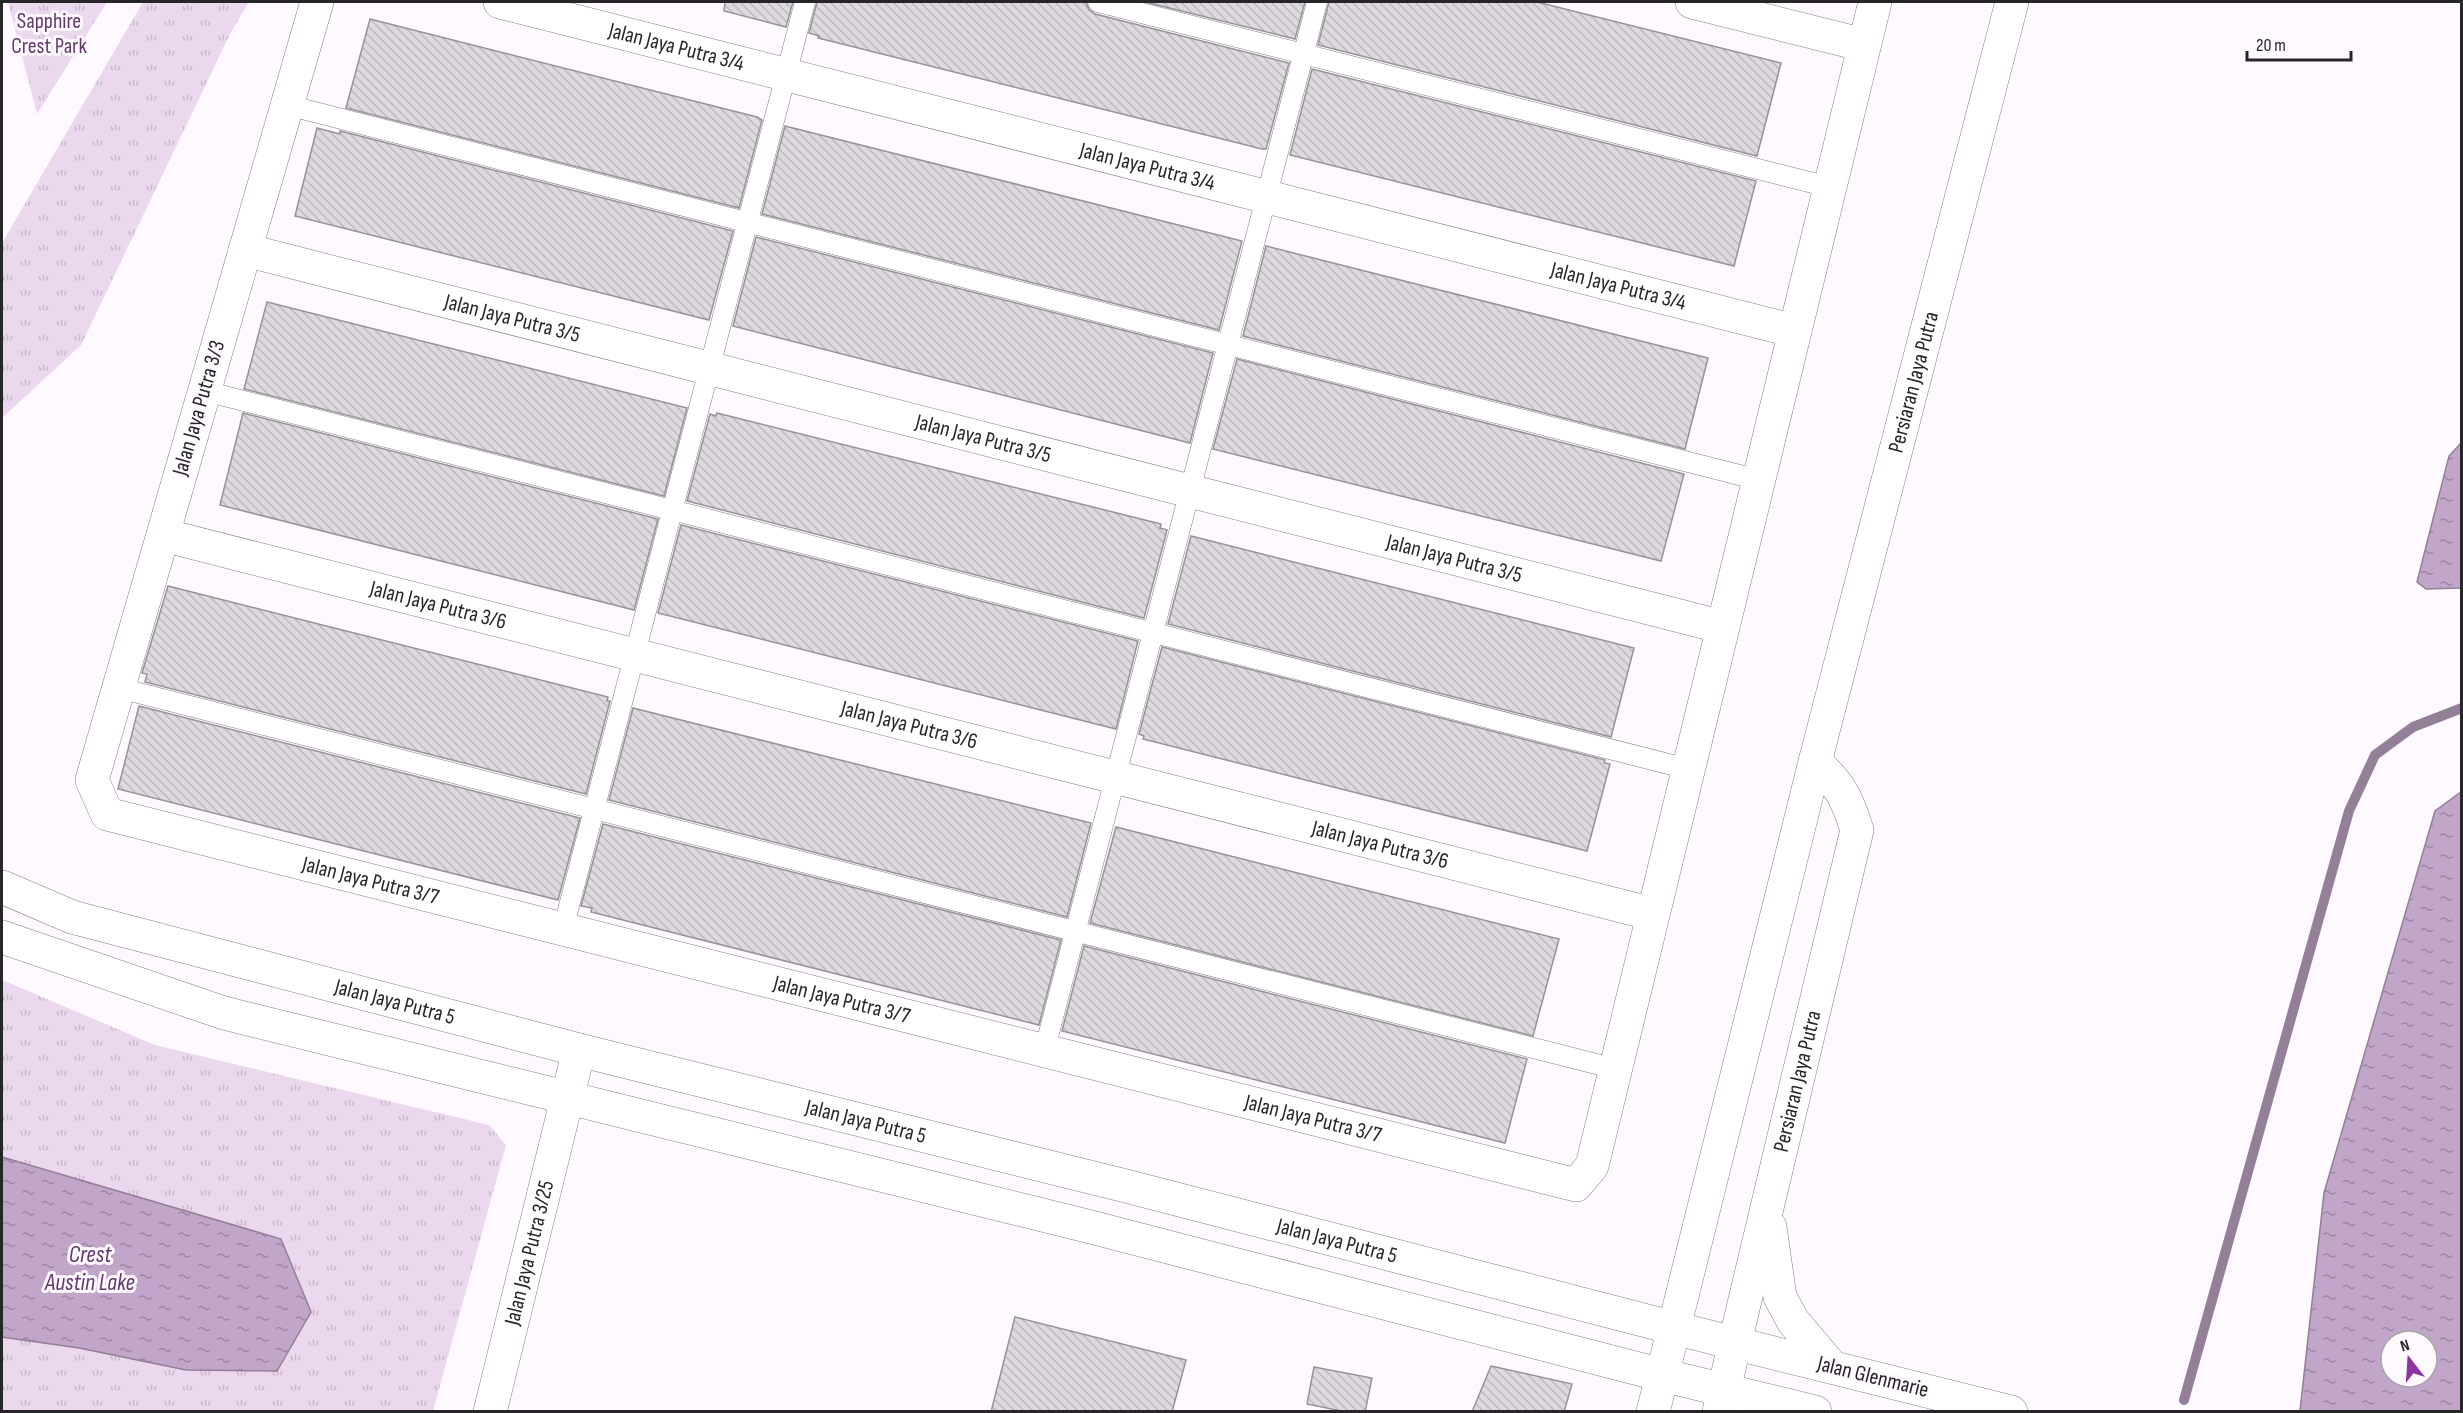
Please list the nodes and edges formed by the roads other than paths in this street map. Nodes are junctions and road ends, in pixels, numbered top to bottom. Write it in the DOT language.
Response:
graph roads {
  1 [pos="317,2"];
  2 [pos="500,2"];
  3 [pos="805,2"];
  4 [pos="1098,2"];
  5 [pos="1317,2"];
  6 [pos="1692,2"];
  7 [pos="1875,2"];
  8 [pos="2012,2"];
  9 [pos="1864,45"];
  10 [pos="1304,54"];
  11 [pos="786,74"];
  12 [pos="287,105"];
  13 [pos="1829,187"];
  14 [pos="1267,196"];
  15 [pos="748,223"];
  16 [pos="245,250"];
  17 [pos="1795,331"];
  18 [pos="1228,345"];
  19 [pos="710,369"];
  20 [pos="205,391"];
  21 [pos="1759,480"];
  22 [pos="1190,491"];
  23 [pos="672,510"];
  24 [pos="163,535"];
  25 [pos="1723,627"];
  26 [pos="1153,632"];
  27 [pos="635,655"];
  28 [pos="119,688"];
  29 [pos="1815,762"];
  30 [pos="1688,769"];
  31 [pos="1115,777"];
  32 [pos="595,809"];
  33 [pos="106,814"];
  34 [pos="2,887"];
  35 [pos="1653,914"];
  36 [pos="563,930"];
  37 [pos="1075,932"];
  38 [pos="2,937"];
  39 [pos="579,1050"];
  40 [pos="1044,1052"];
  41 [pos="1616,1070"];
  42 [pos="567,1096"];
  43 [pos="1767,1208"];
  44 [pos="1674,1328"];
  45 [pos="1735,1342"];
  46 [pos="1831,1366"];
  47 [pos="1662,1376"];
  48 [pos="1721,1401"];
  49 [pos="490,1412"];
  50 [pos="1653,1412"];
  51 [pos="1815,1412"];
  52 [pos="2011,1412"];
  1 -- 12 [label="street, Jalan Jaya Putra 3/3"];
  2 -- 11 [label="street, Jalan Jaya Putra 3/4"];
  3 -- 11 [label="lane"];
  4 -- 10 [label="lane"];
  5 -- 10 [label="lane"];
  6 -- 9 [label="street"];
  7 -- 9 [label="street"];
  8 -- 29 [label="street, Persiaran Jaya Putra"];
  9 -- 13 [label="street"];
  10 -- 13 [label="lane"];
  10 -- 14 [label="lane"];
  11 -- 14 [label="street, Jalan Jaya Putra 3/4"];
  11 -- 15 [label="lane"];
  12 -- 15 [label="lane"];
  12 -- 16 [label="street, Jalan Jaya Putra 3/3"];
  13 -- 17 [label="street"];
  14 -- 17 [label="street, Jalan Jaya Putra 3/4"];
  14 -- 18 [label="lane"];
  15 -- 18 [label="lane"];
  15 -- 19 [label="lane"];
  16 -- 19 [label="street, Jalan Jaya Putra 3/5"];
  16 -- 20 [label="street, Jalan Jaya Putra 3/3"];
  17 -- 21 [label="street"];
  18 -- 21 [label="lane"];
  18 -- 22 [label="lane"];
  19 -- 22 [label="street, Jalan Jaya Putra 3/5"];
  19 -- 23 [label="lane"];
  20 -- 23 [label="lane"];
  20 -- 24 [label="street, Jalan Jaya Putra 3/3"];
  21 -- 25 [label="street"];
  22 -- 25 [label="street, Jalan Jaya Putra 3/5"];
  22 -- 26 [label="lane"];
  23 -- 26 [label="lane"];
  23 -- 27 [label="lane"];
  24 -- 27 [label="street, Jalan Jaya Putra 3/6"];
  24 -- 28 [label="street, Jalan Jaya Putra 3/3"];
  25 -- 30 [label="street"];
  26 -- 30 [label="lane"];
  26 -- 31 [label="lane"];
  27 -- 31 [label="street, Jalan Jaya Putra 3/6"];
  27 -- 32 [label="lane"];
  28 -- 32 [label="lane"];
  28 -- 33 [label="street, Jalan Jaya Putra 3/3"];
  29 -- 43 [label="street, Persiaran Jaya Putra"];
  29 -- 44 [label="street, Persiaran Jaya Putra"];
  30 -- 35 [label="street"];
  31 -- 35 [label="street, Jalan Jaya Putra 3/6"];
  31 -- 37 [label="lane"];
  32 -- 36 [label="lane"];
  32 -- 37 [label="lane"];
  33 -- 36 [label="street, Jalan Jaya Putra 3/7"];
  34 -- 39 [label="street, Jalan Jaya Putra 5"];
  35 -- 41 [label="street"];
  36 -- 40 [label="street, Jalan Jaya Putra 3/7"];
  37 -- 40 [label="lane"];
  37 -- 41 [label="lane"];
  38 -- 42 [label="street"];
  39 -- 42 [label="street, Jalan Jaya Putra 3/25"];
  39 -- 44 [label="street, Jalan Jaya Putra 5"];
  40 -- 41 [label="street, Jalan Jaya Putra 3/7"];
  42 -- 47 [label="street"];
  42 -- 49 [label="street, Jalan Jaya Putra 3/25"];
  43 -- 45 [label="street, Persiaran Jaya Putra"];
  43 -- 46 [label="street"];
  44 -- 45 [label="street, Jalan Jaya Putra 5"];
  44 -- 47 [label="street, Persiaran Jaya Putra"];
  45 -- 46 [label="street, Jalan Glenmarie"];
  45 -- 48 [label="street, Persiaran Jaya Putra"];
  46 -- 52 [label="street, Jalan Glenmarie"];
  47 -- 48 [label="street"];
  47 -- 50 [label="street, Persiaran Jaya Putra"];
  48 -- 51 [label="street"];
}
